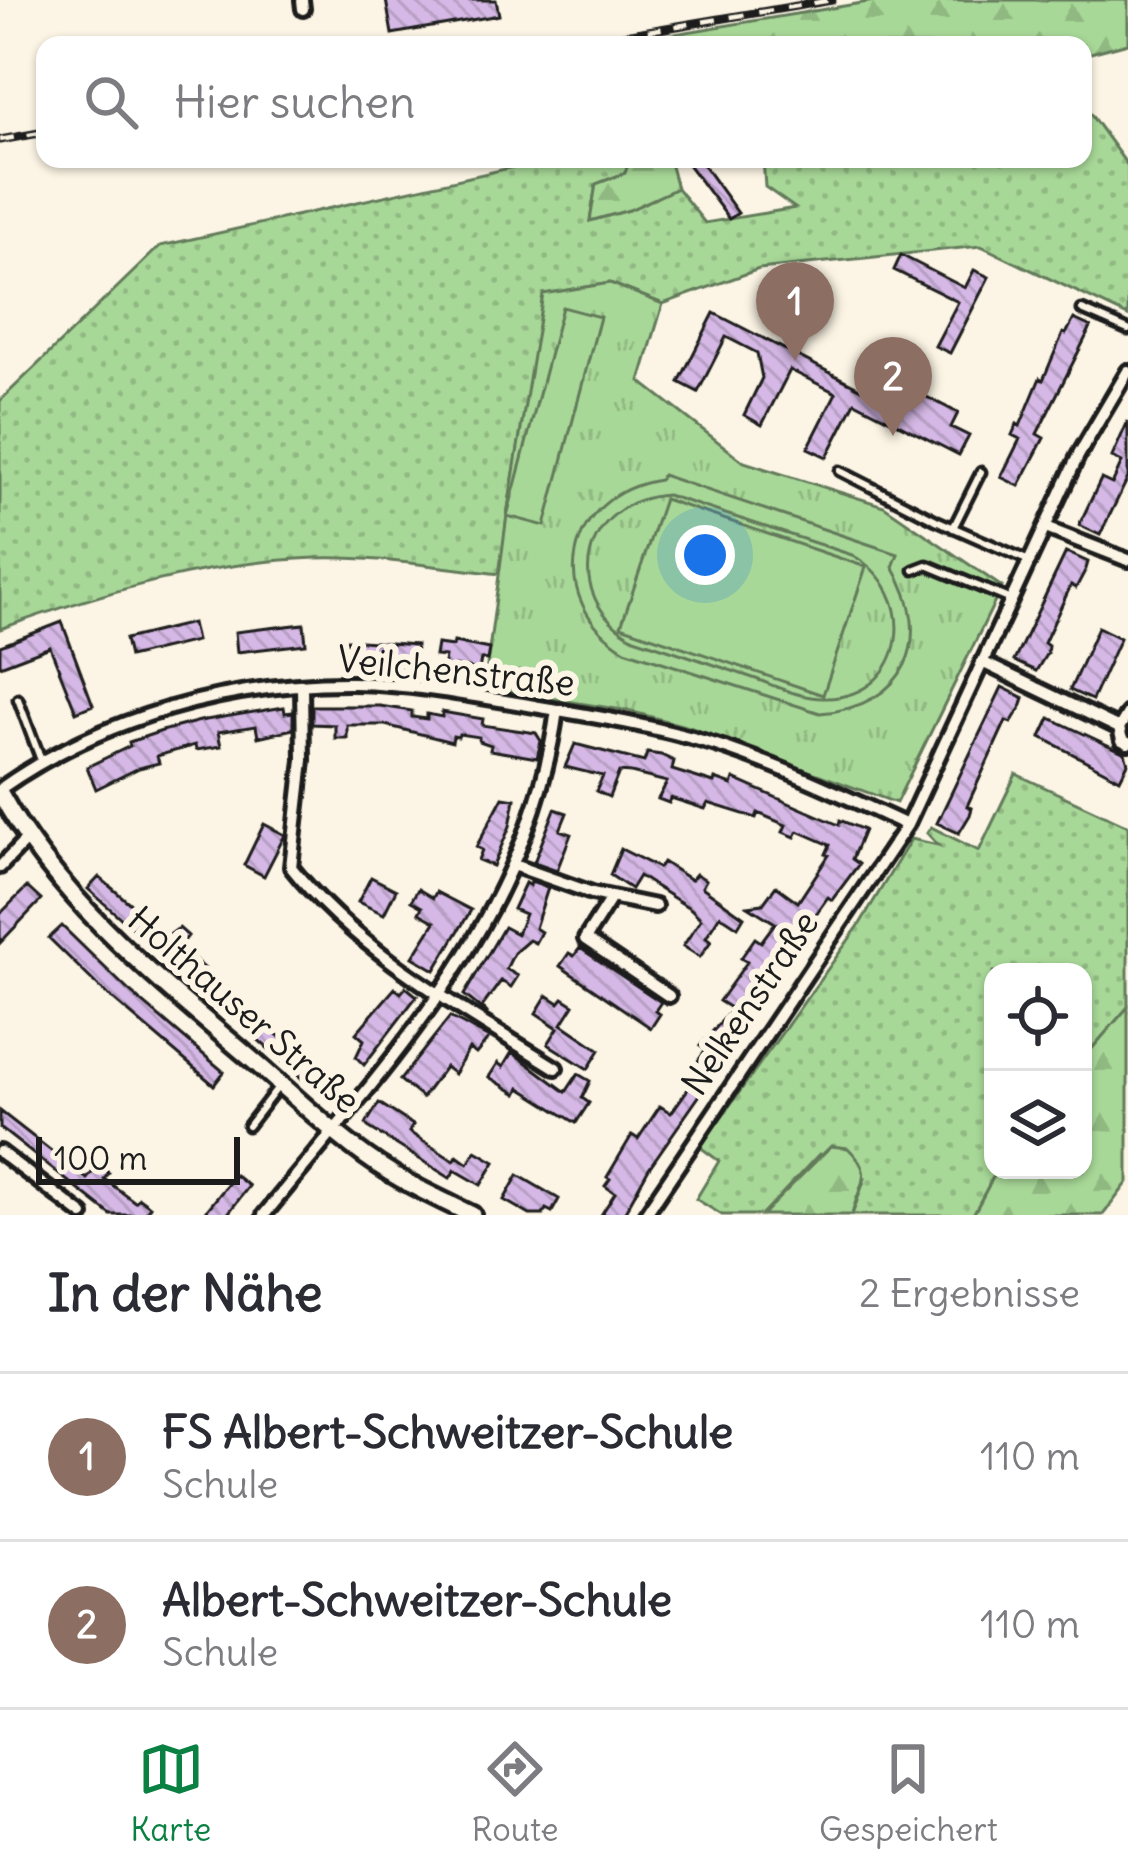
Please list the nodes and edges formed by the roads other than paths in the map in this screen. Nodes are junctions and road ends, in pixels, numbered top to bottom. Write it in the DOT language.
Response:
graph roads {
  1 [pos="1082,310"];
  2 [pos="1128,330"];
  3 [pos="1128,371"];
  4 [pos="840,471"];
  5 [pos="980,472"];
  6 [pos="953,528"];
  7 [pos="1046,528"];
  8 [pos="1128,560"];
  9 [pos="1029,562"];
  10 [pos="914,570"];
  11 [pos="1011,600"];
  12 [pos="982,662"];
  13 [pos="302,686"];
  14 [pos="18,699"];
  15 [pos="557,710"];
  16 [pos="1128,713"];
  17 [pos="1119,728"];
  18 [pos="1128,743"];
  19 [pos="42,763"];
  20 [pos="0,791"];
  21 [pos="907,825"];
  22 [pos="28,838"];
  23 [pos="513,865"];
  24 [pos="0,866"];
  25 [pos="611,898"];
  26 [pos="655,906"];
  27 [pos="441,996"];
  28 [pos="668,997"];
  29 [pos="556,1068"];
  30 [pos="280,1084"];
  31 [pos="248,1126"];
  32 [pos="334,1130"];
  33 [pos="0,1152"];
  34 [pos="83,1215"];
  35 [pos="264,1215"];
  36 [pos="472,1215"];
  37 [pos="645,1215"];
  1 -- 2 [label="lane"];
  3 -- 7 [label="street, Nelkenstraße"];
  4 -- 6 [label="lane"];
  5 -- 6 [label="lane"];
  6 -- 9 [label="lane"];
  7 -- 8 [label="street"];
  7 -- 9 [label="street, Nelkenstraße"];
  9 -- 11 [label="street, Nelkenstraße"];
  10 -- 11 [label="lane"];
  11 -- 12 [label="street, Nelkenstraße"];
  12 -- 17 [label="street"];
  12 -- 21 [label="street, Nelkenstraße"];
  13 -- 15 [label="street, Veilchenstraße"];
  13 -- 19 [label="street, Veilchenstraße"];
  13 -- 27 [label="street"];
  14 -- 19 [label="lane"];
  15 -- 21 [label="street, Veilchenstraße"];
  15 -- 23 [label="street"];
  16 -- 17 [label="street"];
  17 -- 18 [label="street"];
  19 -- 20 [label="street, Veilchenstraße"];
  20 -- 22 [label="street, Holthauser Straße"];
  21 -- 37 [label="street, Nelkenstraße"];
  22 -- 24 [label="street"];
  22 -- 30 [label="street, Holthauser Straße"];
  23 -- 25 [label="street"];
  23 -- 27 [label="street"];
  25 -- 26 [label="street"];
  25 -- 28 [label="street"];
  27 -- 29 [label="street"];
  27 -- 32 [label="street"];
  30 -- 31 [label="lane"];
  30 -- 32 [label="street, Holthauser Straße"];
  32 -- 35 [label="street"];
  32 -- 36 [label="street, Holthauser Straße"];
  33 -- 34 [label="street"];
}
